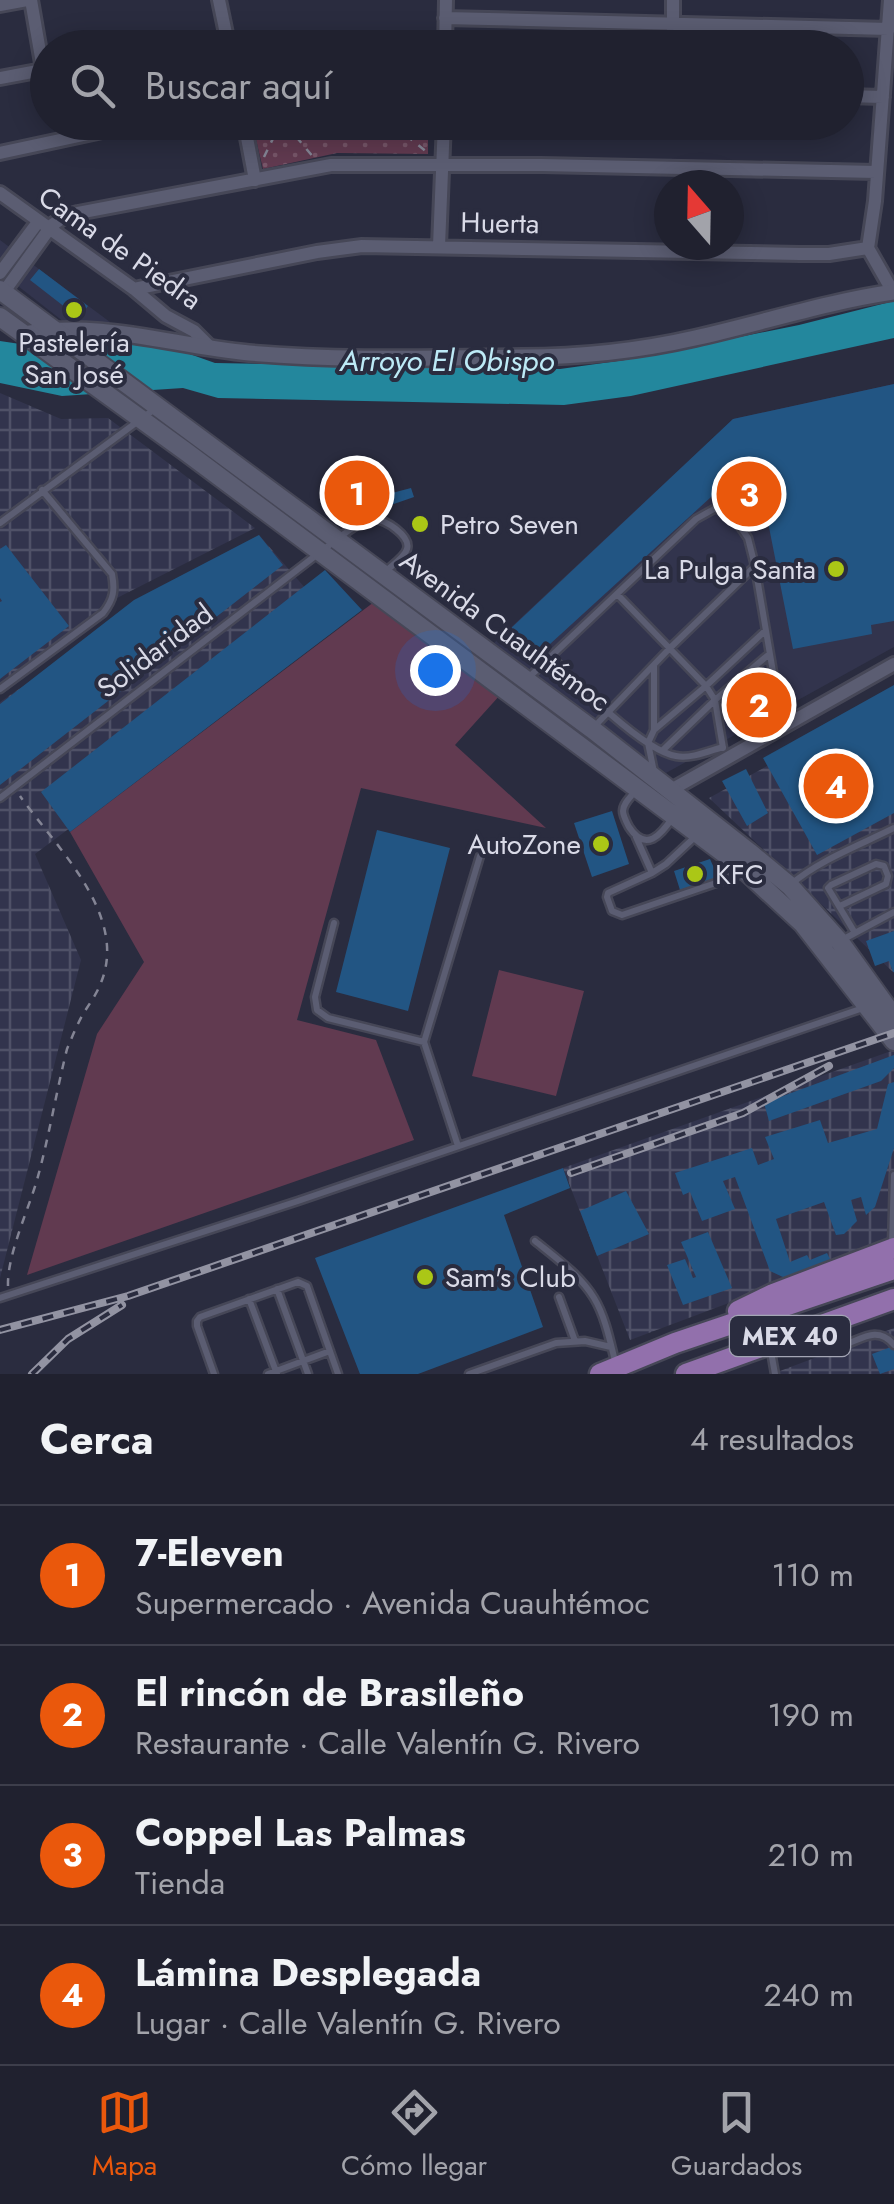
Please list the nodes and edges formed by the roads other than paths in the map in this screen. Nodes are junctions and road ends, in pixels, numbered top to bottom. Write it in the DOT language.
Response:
graph roads {
  1 [pos="29,0"];
  2 [pos="220,0"];
  3 [pos="446,0"];
  4 [pos="673,0"];
  5 [pos="890,0"];
  6 [pos="0,5"];
  7 [pos="445,18"];
  8 [pos="673,22"];
  9 [pos="889,28"];
  10 [pos="36,30"];
  11 [pos="226,30"];
  12 [pos="445,30"];
  13 [pos="673,30"];
  14 [pos="30,72"];
  15 [pos="0,78"];
  16 [pos="864,96"];
  17 [pos="884,97"];
  18 [pos="60,140"];
  19 [pos="248,140"];
  20 [pos="443,140"];
  21 [pos="0,153"];
  22 [pos="442,164"];
  23 [pos="876,172"];
  24 [pos="256,180"];
  25 [pos="0,193"];
  26 [pos="44,225"];
  27 [pos="439,246"];
  28 [pos="868,248"];
  29 [pos="0,273"];
  30 [pos="134,289"];
  31 [pos="2,292"];
  32 [pos="893,292"];
  33 [pos="0,317"];
  34 [pos="58,333"];
  35 [pos="192,337"];
  36 [pos="29,338"];
  37 [pos="152,404"];
  38 [pos="136,416"];
  39 [pos="42,490"];
  40 [pos="0,522"];
  41 [pos="337,541"];
  42 [pos="319,553"];
  43 [pos="755,566"];
  44 [pos="382,575"];
  45 [pos="618,594"];
  46 [pos="765,630"];
  47 [pos="669,649"];
  48 [pos="768,655"];
  49 [pos="552,658"];
  50 [pos="654,664"];
  51 [pos="894,664"];
  52 [pos="526,680"];
  53 [pos="706,686"];
  54 [pos="0,689"];
  55 [pos="715,700"];
  56 [pos="608,712"];
  57 [pos="782,726"];
  58 [pos="592,729"];
  59 [pos="654,730"];
  60 [pos="648,743"];
  61 [pos="661,752"];
  62 [pos="724,753"];
  63 [pos="622,777"];
  64 [pos="663,784"];
  65 [pos="637,789"];
  66 [pos="0,798"];
  67 [pos="674,816"];
  68 [pos="894,828"];
  69 [pos="698,834"];
  70 [pos="636,836"];
  71 [pos="480,856"];
  72 [pos="747,872"];
  73 [pos="652,873"];
  74 [pos="783,892"];
  75 [pos="840,906"];
  76 [pos="894,912"];
  77 [pos="334,923"];
  78 [pos="840,942"];
  79 [pos="867,1006"];
  80 [pos="891,1026"];
  81 [pos="424,1042"];
  82 [pos="458,1146"];
  83 [pos="894,1175"];
  84 [pos="536,1241"];
  85 [pos="893,1249"];
  86 [pos="894,1269"];
  87 [pos="277,1289"];
  88 [pos="4,1296"];
  89 [pos="558,1297"];
  90 [pos="894,1298"];
  91 [pos="249,1299"];
  92 [pos="814,1328"];
  93 [pos="574,1341"];
  94 [pos="674,1343"];
  95 [pos="770,1344"];
  96 [pos="894,1345"];
  97 [pos="330,1351"];
  98 [pos="304,1360"];
  99 [pos="609,1362"];
  100 [pos="274,1373"];
  101 [pos="214,1374"];
  102 [pos="308,1374"];
  103 [pos="338,1374"];
  104 [pos="468,1374"];
  105 [pos="686,1374"];
  106 [pos="775,1374"];
  1 -- 6 [label="street"];
  1 -- 10 [label="street"];
  2 -- 11 [label="street"];
  3 -- 7 [label="street"];
  4 -- 8 [label="street"];
  5 -- 9 [label="street"];
  7 -- 8 [label="street"];
  7 -- 12 [label="street"];
  8 -- 9 [label="street"];
  8 -- 13 [label="street"];
  9 -- 17 [label="street"];
  14 -- 15 [label="street"];
  16 -- 17 [label="street"];
  17 -- 23 [label="street"];
  18 -- 21 [label="street"];
  19 -- 24 [label="street"];
  20 -- 22 [label="street"];
  22 -- 23 [label="street"];
  22 -- 24 [label="street"];
  22 -- 27 [label="street"];
  23 -- 28 [label="street"];
  24 -- 26 [label="street"];
  25 -- 26 [label="street, Cama de Piedra"];
  26 -- 29 [label="street"];
  26 -- 30 [label="street, Cama de Piedra"];
  26 -- 31 [label="street"];
  27 -- 28 [label="street, Huerta"];
  27 -- 30 [label="street, Huerta"];
  28 -- 32 [label="street"];
  30 -- 35 [label="street, Cama de Piedra"];
  31 -- 34 [label="main road, Avenida Cuauhtémoc"];
  32 -- 35 [label="street"];
  33 -- 36 [label="main road, Avenida Cuauhtémoc"];
  34 -- 35 [label="street"];
  34 -- 36 [label="street"];
  34 -- 37 [label="main road, Avenida Cuauhtémoc"];
  36 -- 38 [label="main road, Avenida Cuauhtémoc"];
  37 -- 38 [label="lane"];
  37 -- 41 [label="main road, Avenida Cuauhtémoc"];
  38 -- 39 [label="lane"];
  38 -- 42 [label="main road, Avenida Cuauhtémoc"];
  39 -- 40 [label="lane"];
  39 -- 54 [label="lane"];
  41 -- 42 [label="lane, Solidaridad"];
  41 -- 44 [label="main road, Avenida Cuauhtémoc"];
  41 -- 44 [label="lane, Solidaridad"];
  42 -- 63 [label="main road, Avenida Cuauhtémoc"];
  42 -- 66 [label="lane, Solidaridad"];
  43 -- 45 [label="lane"];
  43 -- 46 [label="lane"];
  43 -- 47 [label="lane"];
  44 -- 52 [label="main road, Avenida Cuauhtémoc"];
  45 -- 47 [label="lane"];
  45 -- 49 [label="lane"];
  46 -- 48 [label="lane"];
  46 -- 53 [label="lane"];
  47 -- 50 [label="lane"];
  47 -- 53 [label="lane"];
  48 -- 55 [label="lane"];
  48 -- 57 [label="lane"];
  49 -- 52 [label="lane"];
  49 -- 56 [label="lane"];
  50 -- 56 [label="lane"];
  50 -- 59 [label="lane"];
  51 -- 57 [label="street"];
  52 -- 58 [label="main road, Avenida Cuauhtémoc"];
  53 -- 55 [label="lane"];
  53 -- 59 [label="lane"];
  55 -- 61 [label="lane"];
  55 -- 62 [label="lane"];
  56 -- 58 [label="lane"];
  56 -- 60 [label="lane"];
  57 -- 62 [label="street"];
  58 -- 64 [label="main road, Avenida Cuauhtémoc"];
  59 -- 60 [label="lane"];
  60 -- 61 [label="lane"];
  60 -- 64 [label="lane"];
  61 -- 62 [label="lane"];
  62 -- 64 [label="street"];
  63 -- 64 [label="main road"];
  63 -- 65 [label="main road, Avenida Cuauhtémoc"];
  64 -- 69 [label="main road"];
  64 -- 74 [label="main road, Avenida Cuauhtémoc"];
  65 -- 67 [label="main road, Avenida Cuauhtémoc"];
  65 -- 70 [label="lane"];
  67 -- 69 [label="main road, Avenida Cuauhtémoc"];
  67 -- 70 [label="lane"];
  68 -- 74 [label="lane"];
  69 -- 72 [label="main road, Avenida Cuauhtémoc"];
  69 -- 73 [label="lane"];
  70 -- 73 [label="lane"];
  71 -- 81 [label="lane"];
  72 -- 73 [label="lane"];
  72 -- 74 [label="main road, Avenida Cuauhtémoc"];
  74 -- 78 [label="main road, Avenida Cuauhtémoc"];
  75 -- 75 [label="lane"];
  75 -- 78 [label="lane"];
  76 -- 78 [label="lane"];
  77 -- 81 [label="lane"];
  78 -- 79 [label="main road, Avenida Cuauhtémoc"];
  78 -- 80 [label="main road, Avenida Cuauhtémoc"];
  79 -- 80 [label="main road, Avenida Cuauhtémoc"];
  79 -- 82 [label="lane"];
  81 -- 82 [label="lane"];
  82 -- 88 [label="lane"];
  83 -- 85 [label="lane"];
  84 -- 99 [label="lane"];
  85 -- 94 [label="main road"];
  86 -- 94 [label="main road, MEX 40"];
  87 -- 91 [label="lane"];
  87 -- 97 [label="lane"];
  87 -- 98 [label="lane"];
  89 -- 93 [label="lane"];
  90 -- 92 [label="main road, MEX 40"];
  91 -- 100 [label="lane"];
  91 -- 101 [label="lane"];
  92 -- 95 [label="main road, MEX 40"];
  92 -- 96 [label="lane"];
  93 -- 99 [label="lane"];
  93 -- 104 [label="lane"];
  94 -- 99 [label="main road, MEX 40"];
  95 -- 105 [label="main road, MEX 40"];
  95 -- 106 [label="lane"];
  97 -- 98 [label="lane"];
  97 -- 103 [label="lane"];
  98 -- 100 [label="lane"];
  98 -- 102 [label="lane"];
}
